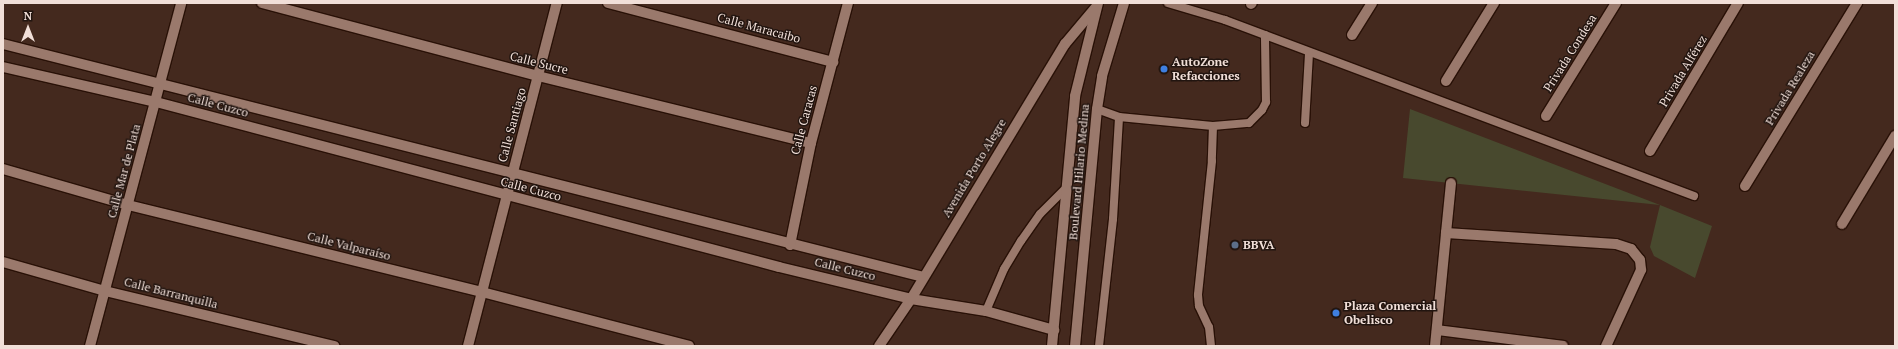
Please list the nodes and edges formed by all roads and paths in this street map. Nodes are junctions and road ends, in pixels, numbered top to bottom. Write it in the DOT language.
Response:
graph roads {
  1 [pos="181,3"];
  2 [pos="262,3"];
  3 [pos="558,3"];
  4 [pos="608,3"];
  5 [pos="848,3"];
  6 [pos="1124,3"];
  7 [pos="1168,3"];
  8 [pos="1372,3"];
  9 [pos="1494,3"];
  10 [pos="1616,3"];
  11 [pos="1738,3"];
  12 [pos="1857,3"];
  13 [pos="1097,5"];
  14 [pos="1265,35"];
  15 [pos="1352,35"];
  16 [pos="3,44"];
  17 [pos="1309,53"];
  18 [pos="834,62"];
  19 [pos="3,67"];
  20 [pos="538,76"];
  21 [pos="1446,81"];
  22 [pos="160,82"];
  23 [pos="156,102"];
  24 [pos="1097,109"];
  25 [pos="1546,116"];
  26 [pos="1120,117"];
  27 [pos="1305,123"];
  28 [pos="1213,126"];
  29 [pos="1895,136"];
  30 [pos="811,143"];
  31 [pos="1650,151"];
  32 [pos="3,168"];
  33 [pos="512,175"];
  34 [pos="1451,183"];
  35 [pos="1745,186"];
  36 [pos="1065,189"];
  37 [pos="507,196"];
  38 [pos="1694,196"];
  39 [pos="128,206"];
  40 [pos="1842,224"];
  41 [pos="1446,233"];
  42 [pos="790,245"];
  43 [pos="3,262"];
  44 [pos="923,277"];
  45 [pos="105,291"];
  46 [pos="482,292"];
  47 [pos="911,298"];
  48 [pos="986,311"];
  49 [pos="1054,330"];
  50 [pos="1436,330"];
  51 [pos="90,346"];
  52 [pos="334,346"];
  53 [pos="468,346"];
  54 [pos="689,346"];
  55 [pos="879,346"];
  56 [pos="1052,346"];
  57 [pos="1075,346"];
  58 [pos="1099,346"];
  59 [pos="1211,346"];
  60 [pos="1435,346"];
  61 [pos="1563,346"];
  62 [pos="1606,346"];
  1 -- 22 [label="street, Calle Mar de Plata"];
  2 -- 20 [label="street, Calle Sucre"];
  3 -- 20 [label="street, Calle Santiago"];
  4 -- 18 [label="street, Calle Maracaibo"];
  5 -- 18 [label="street, Calle Caracas"];
  6 -- 24 [label="street, Boulevard Hilario Medina"];
  7 -- 14 [label="lane"];
  8 -- 15 [label="street"];
  9 -- 21 [label="street"];
  10 -- 25 [label="street, Privada Condesa"];
  11 -- 31 [label="street, Privada Alférez"];
  12 -- 35 [label="street, Privada Realeza"];
  13 -- 36 [label="street, Boulevard Hilario Medina"];
  13 -- 44 [label="street, Avenida Porto Alegre"];
  14 -- 17 [label="lane"];
  14 -- 28 [label="lane"];
  16 -- 22 [label="street, Calle Cuzco"];
  17 -- 27 [label="lane"];
  17 -- 38 [label="lane"];
  18 -- 30 [label="street, Calle Caracas"];
  19 -- 23 [label="street, Calle Cuzco"];
  20 -- 30 [label="street, Calle Sucre"];
  20 -- 33 [label="street, Calle Santiago"];
  22 -- 23 [label="street, Calle Mar de Plata"];
  22 -- 33 [label="street, Calle Cuzco"];
  23 -- 37 [label="street, Calle Cuzco"];
  23 -- 39 [label="street, Calle Mar de Plata"];
  24 -- 26 [label="lane"];
  24 -- 57 [label="street, Boulevard Hilario Medina"];
  26 -- 28 [label="lane"];
  26 -- 58 [label="lane"];
  28 -- 59 [label="lane"];
  29 -- 40 [label="street"];
  30 -- 42 [label="street, Calle Caracas"];
  32 -- 39 [label="street, Calle Valparaíso"];
  33 -- 37 [label="street, Calle Santiago"];
  33 -- 42 [label="street, Calle Cuzco"];
  34 -- 41 [label="street"];
  36 -- 48 [label="lane"];
  36 -- 49 [label="street, Boulevard Hilario Medina"];
  37 -- 46 [label="street, Calle Santiago"];
  37 -- 47 [label="street, Calle Cuzco"];
  39 -- 45 [label="street, Calle Mar de Plata"];
  39 -- 46 [label="street, Calle Valparaíso"];
  41 -- 50 [label="street"];
  41 -- 62 [label="street"];
  42 -- 44 [label="street, Calle Cuzco"];
  43 -- 45 [label="street, Calle Barranquilla"];
  44 -- 47 [label="street, Avenida Porto Alegre"];
  45 -- 51 [label="street, Calle Mar de Plata"];
  45 -- 52 [label="street, Calle Barranquilla"];
  46 -- 53 [label="street, Calle Santiago"];
  46 -- 54 [label="street, Calle Valparaíso"];
  47 -- 48 [label="street, Calle Cuzco"];
  47 -- 55 [label="street, Avenida Porto Alegre"];
  48 -- 49 [label="street, Calle Cuzco"];
  49 -- 56 [label="street, Boulevard Hilario Medina"];
  50 -- 60 [label="street"];
  50 -- 61 [label="street"];
}
